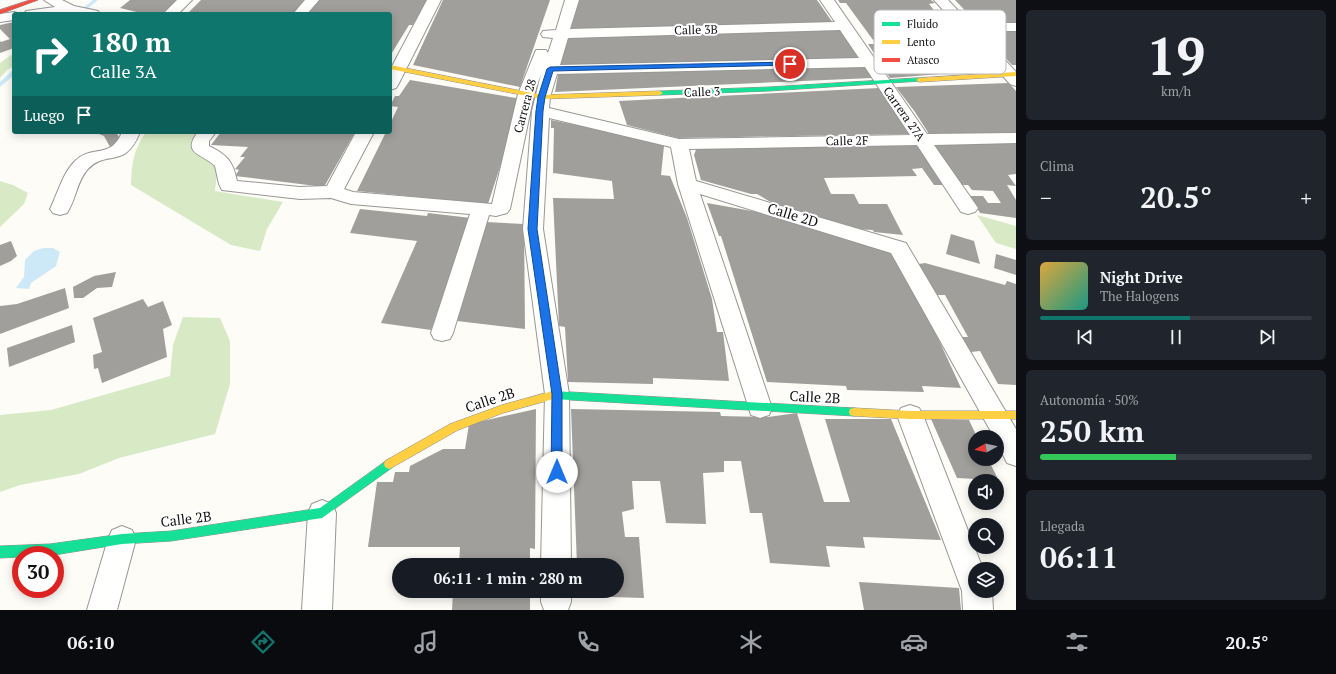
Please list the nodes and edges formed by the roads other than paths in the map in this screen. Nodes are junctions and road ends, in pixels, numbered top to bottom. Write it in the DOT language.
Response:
graph roads {
  1 [pos="13,0"];
  2 [pos="35,0"];
  3 [pos="51,0"];
  4 [pos="185,0"];
  5 [pos="312,0"];
  6 [pos="434,0"];
  7 [pos="557,0"];
  8 [pos="572,0"];
  9 [pos="827,0"];
  10 [pos="941,0"];
  11 [pos="0,4"];
  12 [pos="72,9"];
  13 [pos="950,10"];
  14 [pos="0,12"];
  15 [pos="47,12"];
  16 [pos="85,12"];
  17 [pos="172,12"];
  18 [pos="302,12"];
  19 [pos="12,16"];
  20 [pos="0,18"];
  21 [pos="845,26"];
  22 [pos="554,34"];
  23 [pos="869,62"];
  24 [pos="395,67"];
  25 [pos="1006,68"];
  26 [pos="550,69"];
  27 [pos="535,70"];
  28 [pos="874,70"];
  29 [pos="877,74"];
  30 [pos="1014,76"];
  31 [pos="392,78"];
  32 [pos="883,84"];
  33 [pos="536,101"];
  34 [pos="130,134"];
  35 [pos="364,134"];
  36 [pos="203,138"];
  37 [pos="1016,138"];
  38 [pos="922,140"];
  39 [pos="679,144"];
  40 [pos="687,184"];
  41 [pos="332,192"];
  42 [pos="968,208"];
  43 [pos="60,209"];
  44 [pos="488,210"];
  45 [pos="442,333"];
  46 [pos="557,394"];
  47 [pos="760,408"];
  48 [pos="910,415"];
  49 [pos="1006,415"];
  50 [pos="1016,455"];
  51 [pos="322,513"];
  52 [pos="122,539"];
  53 [pos="0,552"];
  54 [pos="556,558"];
  55 [pos="968,568"];
  56 [pos="977,598"];
  57 [pos="102,610"];
  58 [pos="317,610"];
  59 [pos="978,610"];
  1 -- 11 [label="street"];
  2 -- 14 [label="street"];
  3 -- 12 [label="street"];
  4 -- 17 [label="street"];
  5 -- 18 [label="street"];
  6 -- 24 [label="street"];
  7 -- 22 [label="street, Carrera 28"];
  8 -- 22 [label="street, Carrera 28"];
  9 -- 21 [label="street, Carrera 27A"];
  10 -- 13 [label="street"];
  12 -- 15 [label="street"];
  12 -- 16 [label="street"];
  19 -- 20 [label="street"];
  21 -- 22 [label="street, Calle 3B"];
  21 -- 23 [label="street, Carrera 27A"];
  22 -- 26 [label="street, Carrera 28"];
  22 -- 27 [label="street, Carrera 28"];
  23 -- 26 [label="street"];
  23 -- 28 [label="street, Carrera 27A"];
  24 -- 31 [label="street"];
  24 -- 33 [label="street, Calle 3"];
  25 -- 30 [label="street"];
  26 -- 27 [label="street"];
  26 -- 33 [label="street, Carrera 28"];
  27 -- 33 [label="street, Carrera 28"];
  29 -- 32 [label="street, Carrera 27A"];
  30 -- 32 [label="street, Calle 3"];
  32 -- 33 [label="street, Calle 3"];
  32 -- 38 [label="street, Carrera 27A"];
  33 -- 39 [label="street, Calle 2F"];
  33 -- 44 [label="street, Carrera 28"];
  33 -- 46 [label="street, Carrera 28"];
  34 -- 43 [label="street"];
  35 -- 41 [label="street"];
  36 -- 41 [label="street"];
  37 -- 38 [label="street, Calle 2F"];
  38 -- 39 [label="street, Calle 2F"];
  38 -- 42 [label="street, Carrera 27A"];
  39 -- 40 [label="street"];
  40 -- 47 [label="street"];
  40 -- 49 [label="street, Calle 2D"];
  41 -- 44 [label="street"];
  44 -- 45 [label="street"];
  46 -- 47 [label="street, Calle 2B"];
  46 -- 51 [label="street, Calle 2B"];
  46 -- 54 [label="street, Carrera 28"];
  47 -- 48 [label="street, Calle 2B"];
  48 -- 49 [label="street, Calle 2B"];
  48 -- 55 [label="street"];
  49 -- 50 [label="street"];
  51 -- 52 [label="street, Calle 2B"];
  51 -- 58 [label="street"];
  52 -- 53 [label="street, Calle 2B"];
  52 -- 57 [label="street"];
  56 -- 59 [label="street"];
}
